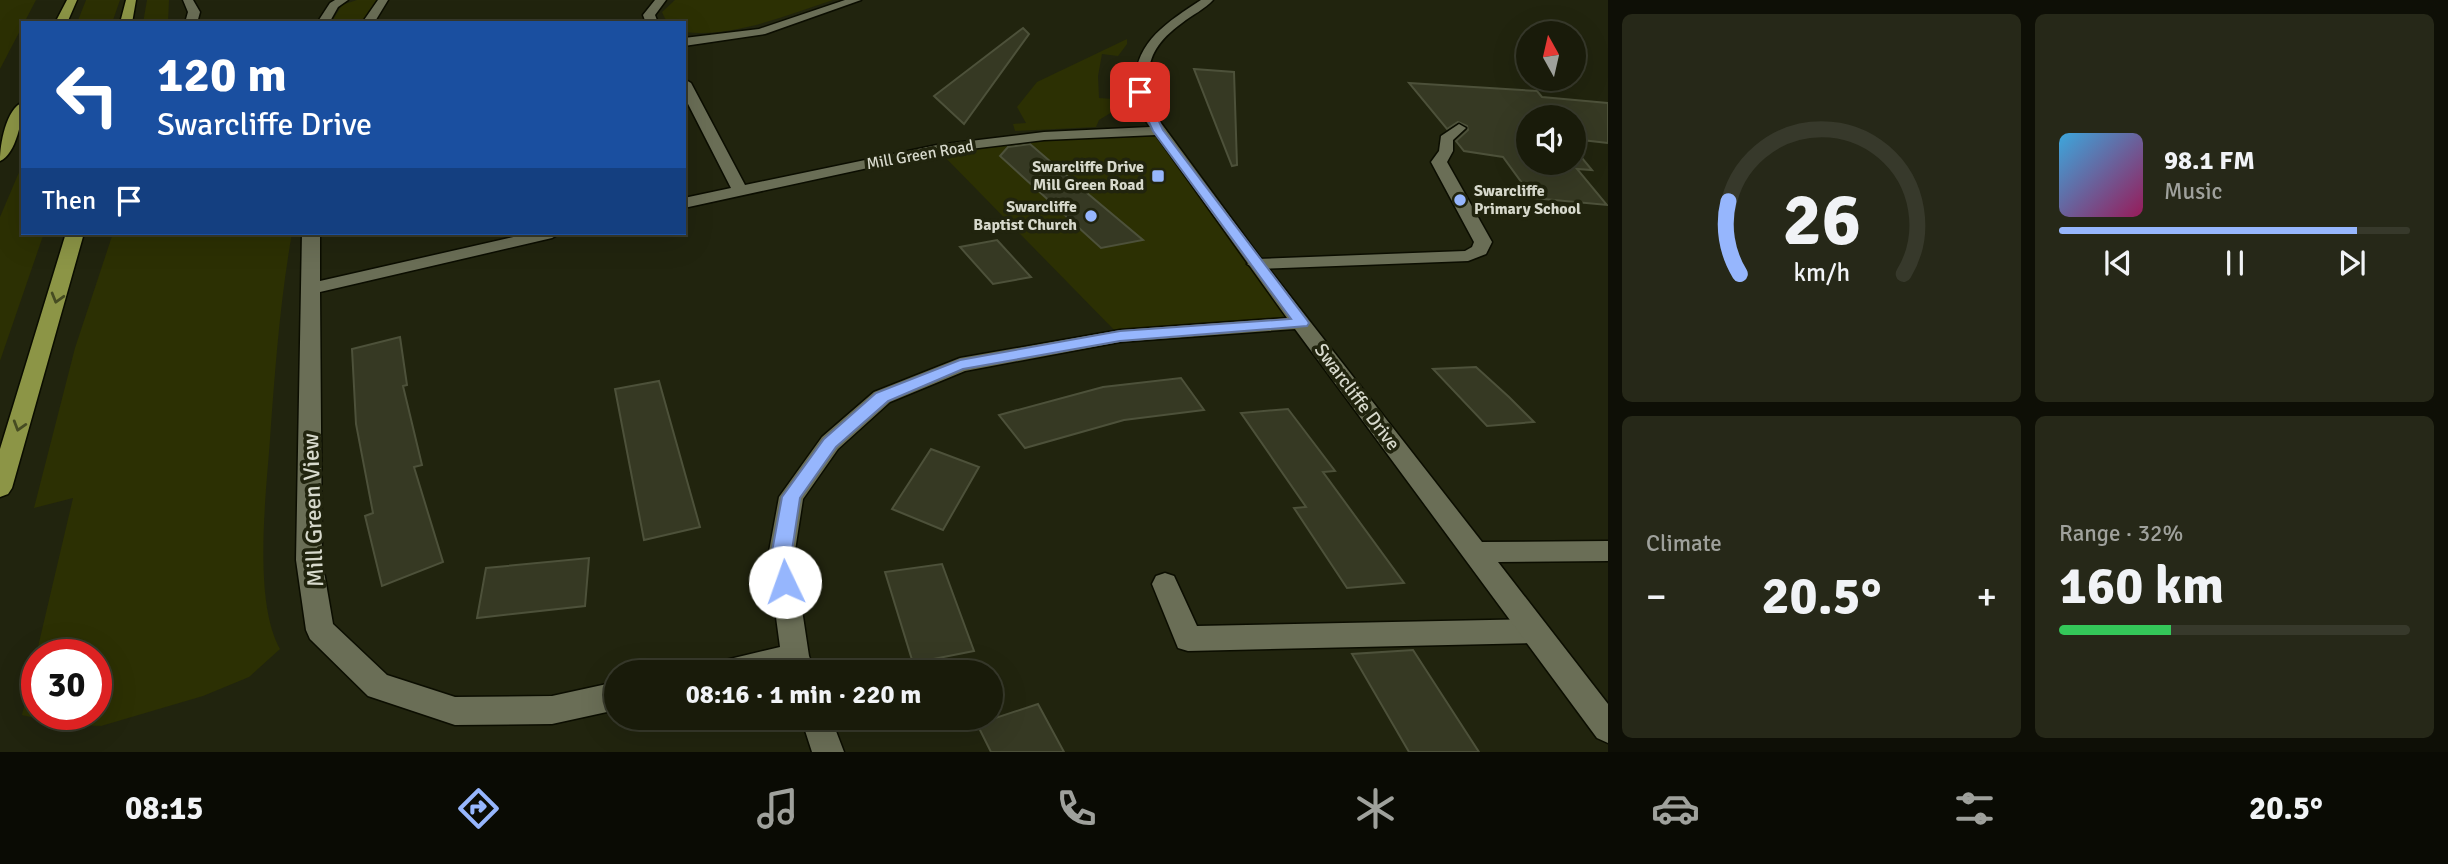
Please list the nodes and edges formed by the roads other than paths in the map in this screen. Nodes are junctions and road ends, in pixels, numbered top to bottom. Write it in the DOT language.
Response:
graph roads {
  1 [pos="72,0"];
  2 [pos="131,0"];
  3 [pos="188,0"];
  4 [pos="343,0"];
  5 [pos="383,0"];
  6 [pos="661,0"];
  7 [pos="856,0"];
  8 [pos="1209,0"];
  9 [pos="62,21"];
  10 [pos="126,21"];
  11 [pos="192,21"];
  12 [pos="324,21"];
  13 [pos="369,21"];
  14 [pos="651,21"];
  15 [pos="686,42"];
  16 [pos="687,91"];
  17 [pos="21,110"];
  18 [pos="1460,128"];
  19 [pos="1158,131"];
  20 [pos="0,156"];
  21 [pos="740,191"];
  22 [pos="686,203"];
  23 [pos="74,235"];
  24 [pos="311,235"];
  25 [pos="543,235"];
  26 [pos="1256,264"];
  27 [pos="310,289"];
  28 [pos="1301,323"];
  29 [pos="0,488"];
  30 [pos="1608,551"];
  31 [pos="1473,552"];
  32 [pos="1165,584"];
  33 [pos="1533,631"];
  34 [pos="797,660"];
  35 [pos="604,699"];
  36 [pos="1608,728"];
  37 [pos="820,730"];
  38 [pos="828,752"];
  1 -- 9 [label="highway"];
  2 -- 10 [label="highway"];
  3 -- 11 [label="street"];
  4 -- 12 [label="street"];
  5 -- 13 [label="street"];
  6 -- 14 [label="street"];
  7 -- 15 [label="street"];
  8 -- 19 [label="street, Swarcliffe Drive"];
  16 -- 21 [label="street"];
  17 -- 20 [label="highway"];
  18 -- 26 [label="street"];
  19 -- 21 [label="street, Mill Green Road"];
  19 -- 26 [label="street, Swarcliffe Drive"];
  21 -- 22 [label="street, Mill Green Road"];
  23 -- 29 [label="highway, one-way"];
  24 -- 27 [label="street, Mill Green View"];
  25 -- 27 [label="street"];
  26 -- 28 [label="street, Swarcliffe Drive"];
  27 -- 35 [label="street, Mill Green View"];
  28 -- 31 [label="street, Swarcliffe Drive"];
  28 -- 34 [label="street"];
  30 -- 31 [label="street"];
  31 -- 33 [label="street, Swarcliffe Drive"];
  32 -- 33 [label="street"];
  33 -- 36 [label="street, Swarcliffe Drive"];
  37 -- 38 [label="street"];
}
